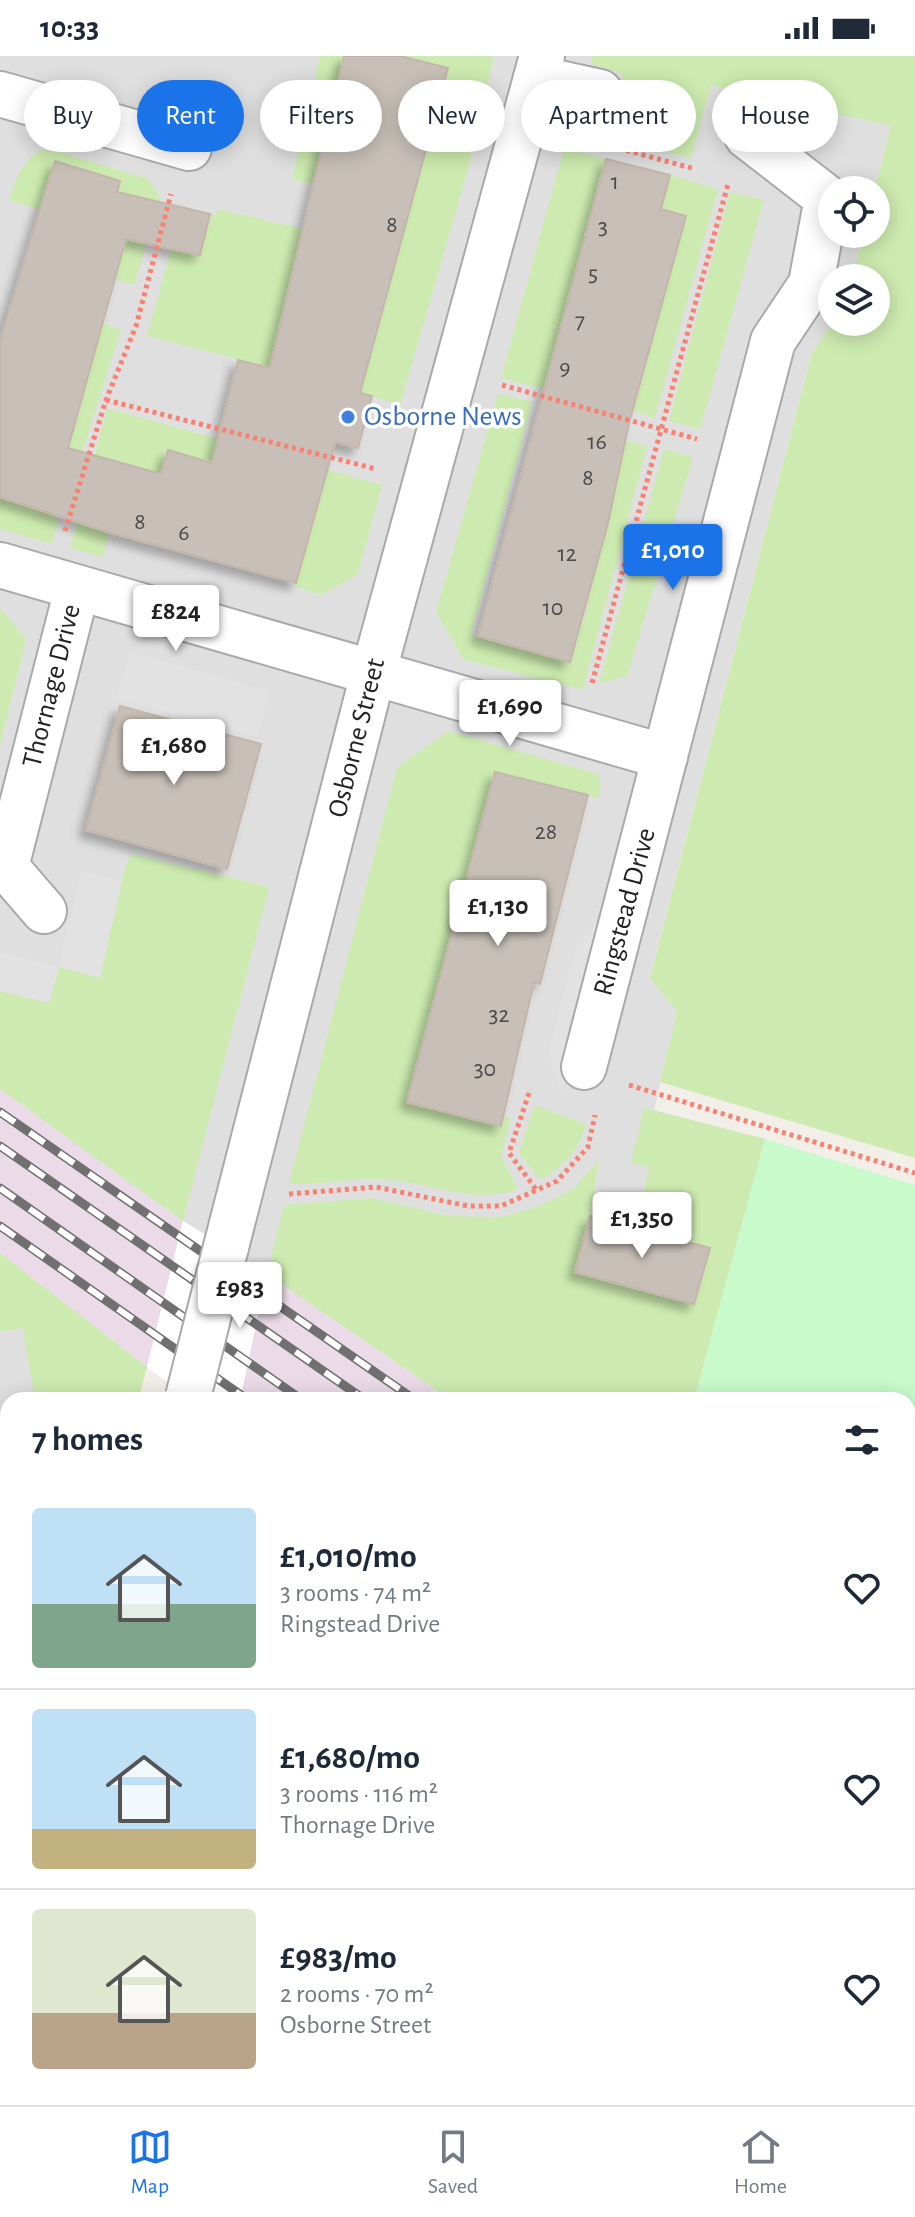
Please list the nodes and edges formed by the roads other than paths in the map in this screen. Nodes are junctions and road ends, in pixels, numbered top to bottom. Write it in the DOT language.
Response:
graph roads {
  1 [pos="539,67"];
  2 [pos="571,80"];
  3 [pos="0,94"];
  4 [pos="137,134"];
  5 [pos="768,152"];
  6 [pos="0,565"];
  7 [pos="77,589"];
  8 [pos="373,674"];
  9 [pos="665,757"];
  10 [pos="44,911"];
  11 [pos="584,1067"];
  12 [pos="190,1392"];
  1 -- 2 [label="street, Osborne Street"];
  1 -- 8 [label="street, Osborne Street"];
  3 -- 4 [label="street"];
  5 -- 9 [label="street, Ringstead Drive"];
  6 -- 7 [label="street"];
  7 -- 8 [label="street"];
  7 -- 10 [label="street, Thornage Drive"];
  8 -- 9 [label="street"];
  8 -- 12 [label="street, Osborne Street, bridge"];
  9 -- 11 [label="street, Ringstead Drive"];
}
